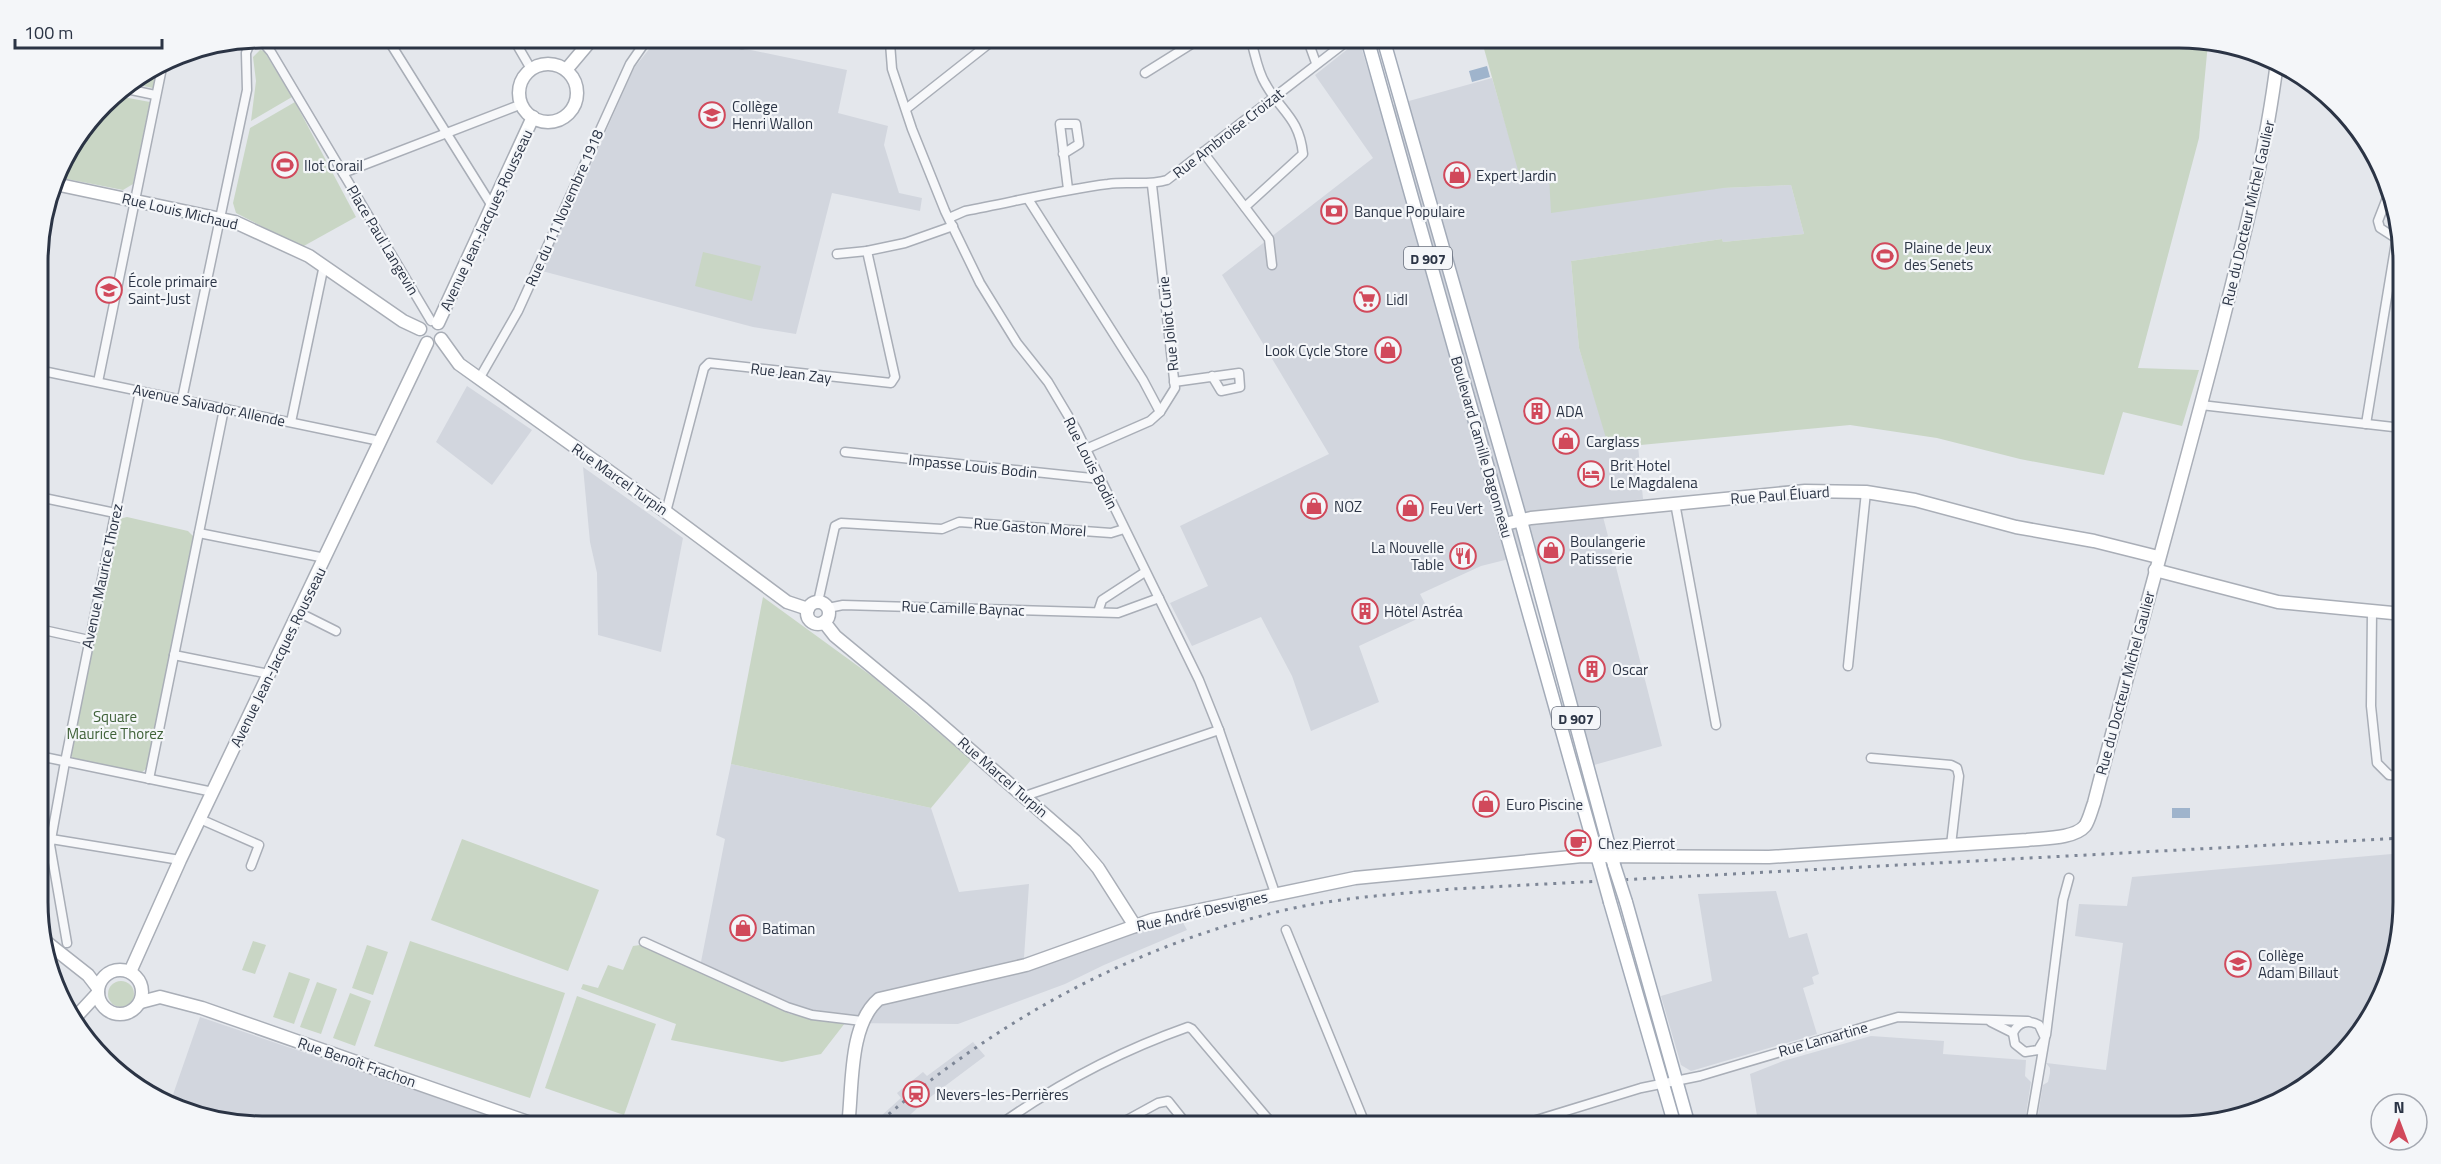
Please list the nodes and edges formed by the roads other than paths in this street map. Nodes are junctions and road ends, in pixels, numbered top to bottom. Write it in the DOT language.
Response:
graph roads {
  1 [pos="248,48"];
  2 [pos="268,48"];
  3 [pos="393,48"];
  4 [pos="519,48"];
  5 [pos="585,48"];
  6 [pos="641,48"];
  7 [pos="888,48"];
  8 [pos="983,48"];
  9 [pos="1185,48"];
  10 [pos="1253,48"];
  11 [pos="1311,48"];
  12 [pos="1337,48"];
  13 [pos="1370,48"];
  14 [pos="1386,48"];
  15 [pos="1316,63"];
  16 [pos="531,69"];
  17 [pos="566,70"];
  18 [pos="2276,71"];
  19 [pos="1145,73"];
  20 [pos="160,74"];
  21 [pos="134,91"];
  22 [pos="155,95"];
  23 [pos="1274,96"];
  24 [pos="522,104"];
  25 [pos="906,109"];
  26 [pos="533,117"];
  27 [pos="447,134"];
  28 [pos="1203,152"];
  29 [pos="1063,154"];
  30 [pos="343,173"];
  31 [pos="62,185"];
  32 [pos="1152,185"];
  33 [pos="1068,189"];
  34 [pos="1028,199"];
  35 [pos="134,201"];
  36 [pos="2385,203"];
  37 [pos="492,206"];
  38 [pos="1245,207"];
  39 [pos="221,218"];
  40 [pos="951,222"];
  41 [pos="2391,235"];
  42 [pos="867,250"];
  43 [pos="837,254"];
  44 [pos="2393,263"];
  45 [pos="324,265"];
  46 [pos="1272,265"];
  47 [pos="434,322"];
  48 [pos="420,329"];
  49 [pos="441,339"];
  50 [pos="427,343"];
  51 [pos="48,372"];
  52 [pos="1212,376"];
  53 [pos="479,379"];
  54 [pos="98,382"];
  55 [pos="1174,382"];
  56 [pos="140,391"];
  57 [pos="182,399"];
  58 [pos="2201,405"];
  59 [pos="224,409"];
  60 [pos="1160,411"];
  61 [pos="291,422"];
  62 [pos="2366,424"];
  63 [pos="2393,427"];
  64 [pos="380,441"];
  65 [pos="1086,449"];
  66 [pos="845,452"];
  67 [pos="1101,479"];
  68 [pos="1866,492"];
  69 [pos="48,499"];
  70 [pos="1675,503"];
  71 [pos="666,512"];
  72 [pos="116,513"];
  73 [pos="1521,520"];
  74 [pos="1505,524"];
  75 [pos="1124,529"];
  76 [pos="200,532"];
  77 [pos="2158,557"];
  78 [pos="325,558"];
  79 [pos="2155,570"];
  80 [pos="1145,572"];
  81 [pos="1159,598"];
  82 [pos="818,607"];
  83 [pos="1098,612"];
  84 [pos="2372,612"];
  85 [pos="300,613"];
  86 [pos="2393,613"];
  87 [pos="824,622"];
  88 [pos="48,631"];
  89 [pos="336,631"];
  90 [pos="89,640"];
  91 [pos="174,655"];
  92 [pos="1848,666"];
  93 [pos="269,674"];
  94 [pos="1716,725"];
  95 [pos="1219,730"];
  96 [pos="48,758"];
  97 [pos="1871,758"];
  98 [pos="64,762"];
  99 [pos="2393,775"];
  100 [pos="149,779"];
  101 [pos="213,792"];
  102 [pos="1025,796"];
  103 [pos="200,819"];
  104 [pos="48,838"];
  105 [pos="51,839"];
  106 [pos="1951,845"];
  107 [pos="180,860"];
  108 [pos="1606,861"];
  109 [pos="251,866"];
  110 [pos="2069,878"];
  111 [pos="1275,893"];
  112 [pos="1619,902"];
  113 [pos="1135,926"];
  114 [pos="1286,930"];
  115 [pos="644,942"];
  116 [pos="67,943"];
  117 [pos="53,950"];
  118 [pos="77,966"];
  119 [pos="1629,968"];
  120 [pos="129,972"];
  121 [pos="107,974"];
  122 [pos="140,982"];
  123 [pos="98,990"];
  124 [pos="175,999"];
  125 [pos="141,1002"];
  126 [pos="104,1009"];
  127 [pos="2048,1011"];
  128 [pos="79,1013"];
  129 [pos="81,1016"];
  130 [pos="862,1021"];
  131 [pos="1988,1021"];
  132 [pos="2033,1022"];
  133 [pos="2013,1033"];
  134 [pos="2045,1039"];
  135 [pos="1676,1080"];
  136 [pos="1662,1083"];
  137 [pos="510,1116"];
  138 [pos="850,1116"];
  139 [pos="1012,1116"];
  140 [pos="1134,1116"];
  141 [pos="1180,1116"];
  142 [pos="1265,1116"];
  143 [pos="1362,1116"];
  144 [pos="1551,1116"];
  145 [pos="1672,1116"];
  146 [pos="1681,1116"];
  147 [pos="1686,1116"];
  148 [pos="2032,1116"];
  1 -- 39 [label="street"];
  2 -- 30 [label="street, Place Paul Langevin"];
  3 -- 27 [label="street"];
  4 -- 16 [label="street"];
  5 -- 17 [label="street"];
  6 -- 53 [label="street, Rue du 11 Novembre 1918"];
  7 -- 25 [label="street, Rue Louis Bodin"];
  8 -- 25 [label="street"];
  9 -- 19 [label="street"];
  10 -- 23 [label="street"];
  11 -- 15 [label="street"];
  12 -- 15 [label="street, Rue Ambroise Croizat"];
  13 -- 74 [label="street, Boulevard Camille Dagonneau / D 907"];
  14 -- 73 [label="street, Boulevard Camille Dagonneau / D 907"];
  15 -- 23 [label="street, Rue Ambroise Croizat"];
  16 -- 17 [label="street"];
  16 -- 24 [label="street"];
  17 -- 26 [label="street"];
  18 -- 58 [label="street, Rue du Docteur Michel Gaulier"];
  20 -- 22 [label="street"];
  21 -- 22 [label="street"];
  22 -- 35 [label="street"];
  23 -- 28 [label="street, Rue Ambroise Croizat"];
  23 -- 38 [label="street"];
  24 -- 26 [label="street"];
  24 -- 27 [label="street"];
  25 -- 40 [label="street, Rue Louis Bodin"];
  26 -- 37 [label="street, Avenue Jean-Jacques Rousseau"];
  27 -- 30 [label="street"];
  27 -- 37 [label="street"];
  28 -- 32 [label="street, Rue Ambroise Croizat"];
  28 -- 38 [label="street"];
  29 -- 33 [label="street"];
  30 -- 47 [label="street, Place Paul Langevin"];
  31 -- 35 [label="street, Rue Louis Michaud"];
  32 -- 33 [label="street"];
  32 -- 55 [label="street, Rue Joliot Curie"];
  33 -- 34 [label="street"];
  34 -- 40 [label="street"];
  34 -- 60 [label="street"];
  35 -- 39 [label="street, Rue Louis Michaud"];
  35 -- 54 [label="street"];
  36 -- 41 [label="street"];
  37 -- 47 [label="street, Avenue Jean-Jacques Rousseau"];
  38 -- 46 [label="street"];
  39 -- 45 [label="street, Rue Louis Michaud"];
  39 -- 57 [label="street"];
  40 -- 42 [label="street"];
  40 -- 65 [label="street, Rue Louis Bodin"];
  42 -- 43 [label="street"];
  42 -- 71 [label="street, Rue Jean Zay"];
  44 -- 62 [label="street"];
  45 -- 48 [label="street, Rue Louis Michaud"];
  45 -- 61 [label="street"];
  47 -- 48 [label="street"];
  47 -- 49 [label="street"];
  48 -- 50 [label="street"];
  49 -- 50 [label="street"];
  49 -- 53 [label="street, Rue Marcel Turpin"];
  50 -- 64 [label="street, Avenue Jean-Jacques Rousseau"];
  51 -- 54 [label="street, Avenue Salvador Allende"];
  52 -- 55 [label="street"];
  53 -- 71 [label="street, Rue Marcel Turpin"];
  54 -- 56 [label="street, Avenue Salvador Allende"];
  55 -- 60 [label="street, Rue Joliot Curie"];
  56 -- 57 [label="street, Avenue Salvador Allende"];
  56 -- 72 [label="street, Avenue Maurice Thorez"];
  57 -- 59 [label="street, Avenue Salvador Allende"];
  58 -- 62 [label="street"];
  58 -- 77 [label="street, Rue du Docteur Michel Gaulier"];
  59 -- 61 [label="street, Avenue Salvador Allende"];
  59 -- 76 [label="street"];
  60 -- 65 [label="street, Rue Joliot Curie"];
  61 -- 64 [label="street, Avenue Salvador Allende"];
  62 -- 63 [label="street"];
  64 -- 78 [label="street, Avenue Jean-Jacques Rousseau"];
  65 -- 67 [label="street, Rue Louis Bodin"];
  66 -- 67 [label="street, Impasse Louis Bodin"];
  67 -- 75 [label="street, Rue Louis Bodin"];
  68 -- 70 [label="street, Rue Paul Éluard"];
  68 -- 77 [label="street, Rue Paul Éluard"];
  68 -- 92 [label="street"];
  69 -- 72 [label="street"];
  70 -- 73 [label="street, Rue Paul Éluard"];
  70 -- 94 [label="street"];
  71 -- 82 [label="street, Rue Marcel Turpin"];
  72 -- 90 [label="street, Avenue Maurice Thorez"];
  73 -- 74 [label="street, Rue Paul Éluard"];
  73 -- 108 [label="street, Boulevard Camille Dagonneau / D 907"];
  74 -- 108 [label="street, Boulevard Camille Dagonneau / D 907"];
  75 -- 80 [label="street, Rue Louis Bodin"];
  75 -- 82 [label="street, Rue Gaston Morel"];
  76 -- 78 [label="street"];
  76 -- 91 [label="street"];
  77 -- 79 [label="street, Rue du Docteur Michel Gaulier"];
  78 -- 85 [label="street, Avenue Jean-Jacques Rousseau"];
  79 -- 84 [label="street"];
  79 -- 106 [label="street, Rue du Docteur Michel Gaulier"];
  80 -- 81 [label="street, Rue Louis Bodin"];
  80 -- 83 [label="street"];
  81 -- 83 [label="street, Rue Camille Baynac"];
  81 -- 95 [label="street, Rue Louis Bodin"];
  82 -- 83 [label="street, Rue Camille Baynac"];
  82 -- 87 [label="street"];
  82 -- 87 [label="street, Rue Marcel Turpin"];
  84 -- 86 [label="street"];
  84 -- 99 [label="street"];
  85 -- 89 [label="street"];
  85 -- 93 [label="street, Avenue Jean-Jacques Rousseau"];
  87 -- 102 [label="street, Rue Marcel Turpin"];
  88 -- 90 [label="street"];
  90 -- 98 [label="street, Avenue Maurice Thorez"];
  91 -- 93 [label="street"];
  91 -- 100 [label="street"];
  93 -- 101 [label="street, Avenue Jean-Jacques Rousseau"];
  95 -- 102 [label="street"];
  95 -- 111 [label="street, Rue Louis Bodin"];
  96 -- 98 [label="street"];
  97 -- 106 [label="street"];
  98 -- 100 [label="street"];
  98 -- 105 [label="street, Avenue Maurice Thorez"];
  100 -- 101 [label="street"];
  101 -- 103 [label="street, Avenue Jean-Jacques Rousseau"];
  102 -- 113 [label="street, Rue Marcel Turpin"];
  103 -- 107 [label="street, Avenue Jean-Jacques Rousseau"];
  103 -- 109 [label="street"];
  104 -- 105 [label="street"];
  105 -- 107 [label="street"];
  105 -- 116 [label="street, Avenue Maurice Thorez"];
  106 -- 108 [label="street, Rue du Docteur Michel Gaulier"];
  107 -- 120 [label="street, Avenue Jean-Jacques Rousseau"];
  108 -- 111 [label="street, Rue André Desvignes"];
  108 -- 112 [label="street, D 907, bridge"];
  110 -- 127 [label="street"];
  111 -- 113 [label="street, Rue André Desvignes"];
  112 -- 119 [label="street, D 907"];
  112 -- 135 [label="street, D 907"];
  113 -- 130 [label="street, Rue André Desvignes"];
  114 -- 143 [label="street"];
  115 -- 130 [label="street"];
  117 -- 118 [label="street"];
  118 -- 121 [label="street"];
  118 -- 123 [label="street"];
  119 -- 135 [label="street"];
  119 -- 136 [label="street, D 907"];
  120 -- 121 [label="street"];
  120 -- 122 [label="street"];
  121 -- 123 [label="street"];
  122 -- 124 [label="street"];
  122 -- 125 [label="street"];
  123 -- 126 [label="street"];
  123 -- 128 [label="street"];
  124 -- 125 [label="street"];
  124 -- 137 [label="street, Rue Benoît Frachon"];
  125 -- 126 [label="street"];
  126 -- 129 [label="street"];
  127 -- 132 [label="street"];
  127 -- 134 [label="street"];
  130 -- 138 [label="street"];
  131 -- 132 [label="street, Rue Lamartine"];
  131 -- 133 [label="street, Rue Lamartine"];
  131 -- 135 [label="street, Rue Lamartine"];
  132 -- 133 [label="street"];
  132 -- 134 [label="street"];
  133 -- 134 [label="street"];
  134 -- 148 [label="street"];
  135 -- 136 [label="street, Rue Lamartine"];
  135 -- 147 [label="street, D 907"];
  136 -- 144 [label="street, Rue Lamartine"];
  136 -- 145 [label="street, D 907"];
  136 -- 146 [label="street"];
  139 -- 142 [label="street"];
  140 -- 141 [label="street"];
}
